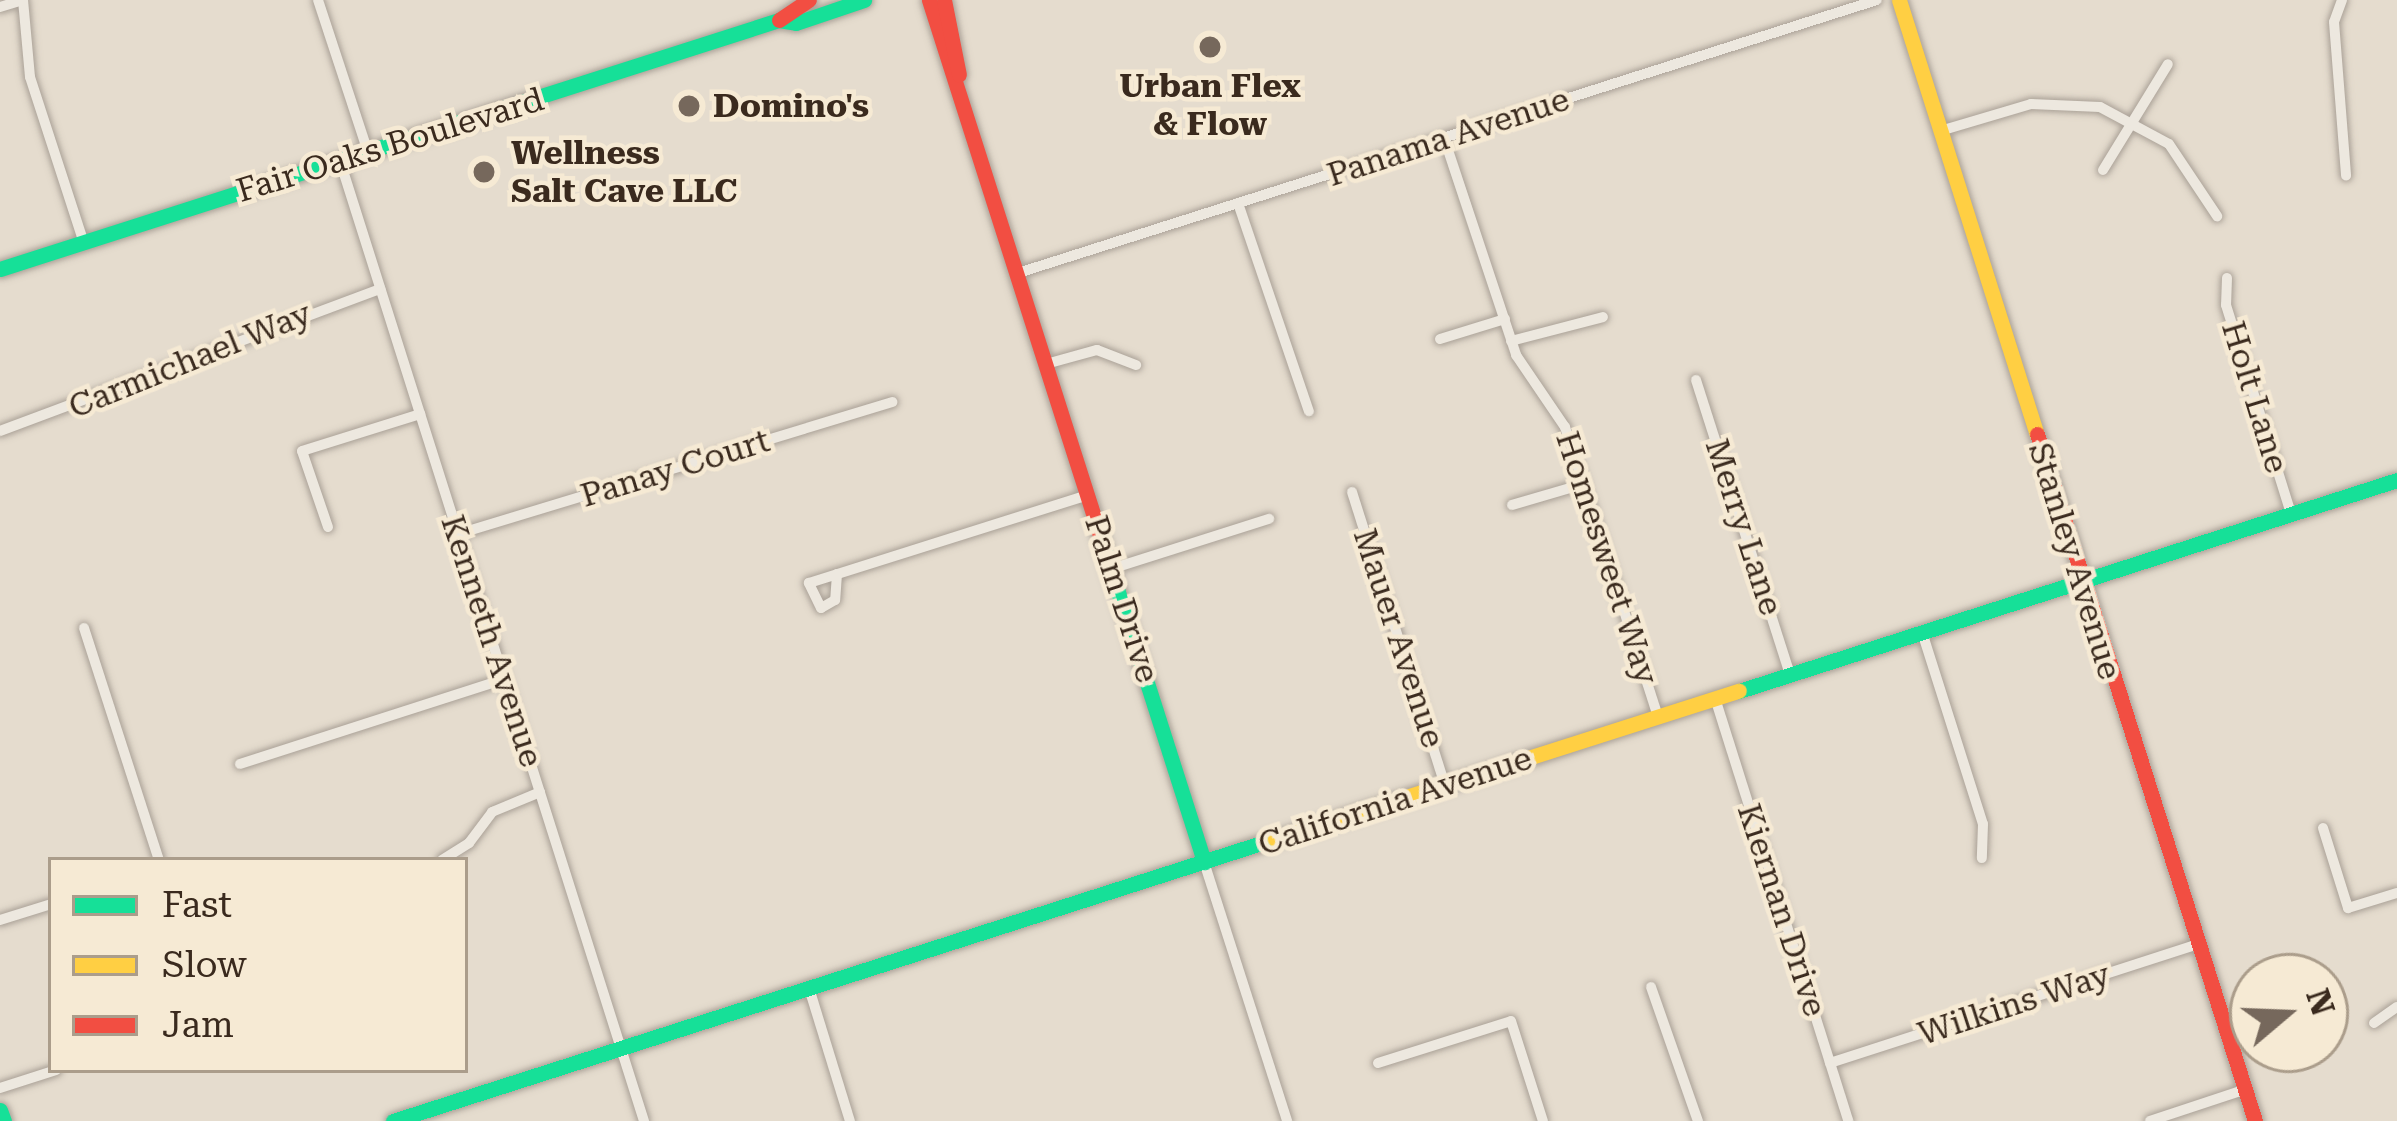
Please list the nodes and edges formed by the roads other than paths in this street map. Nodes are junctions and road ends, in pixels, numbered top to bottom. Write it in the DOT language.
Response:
graph roads {
  1 [pos="23,0"];
  2 [pos="318,0"];
  3 [pos="809,0"];
  4 [pos="864,0"];
  5 [pos="929,0"];
  6 [pos="944,0"];
  7 [pos="1877,0"];
  8 [pos="1899,0"];
  9 [pos="2342,0"];
  10 [pos="0,7"];
  11 [pos="779,20"];
  12 [pos="2168,64"];
  13 [pos="959,75"];
  14 [pos="2134,120"];
  15 [pos="1940,131"];
  16 [pos="1444,138"];
  17 [pos="368,152"];
  18 [pos="340,161"];
  19 [pos="2103,170"];
  20 [pos="2346,176"];
  21 [pos="1238,203"];
  22 [pos="2217,216"];
  23 [pos="84,243"];
  24 [pos="0,269"];
  25 [pos="1018,273"];
  26 [pos="2227,278"];
  27 [pos="380,289"];
  28 [pos="1603,317"];
  29 [pos="1504,319"];
  30 [pos="1440,339"];
  31 [pos="1511,341"];
  32 [pos="1046,364"];
  33 [pos="1136,365"];
  34 [pos="1696,380"];
  35 [pos="892,402"];
  36 [pos="1309,411"];
  37 [pos="420,414"];
  38 [pos="0,431"];
  39 [pos="2397,480"];
  40 [pos="1584,484"];
  41 [pos="1352,492"];
  42 [pos="1088,495"];
  43 [pos="1512,506"];
  44 [pos="2291,514"];
  45 [pos="1269,519"];
  46 [pos="328,527"];
  47 [pos="458,534"];
  48 [pos="1112,569"];
  49 [pos="837,574"];
  50 [pos="2080,581"];
  51 [pos="84,628"];
  52 [pos="1922,632"];
  53 [pos="1790,674"];
  54 [pos="504,680"];
  55 [pos="1715,698"];
  56 [pos="1658,716"];
  57 [pos="240,764"];
  58 [pos="1445,785"];
  59 [pos="540,792"];
  60 [pos="2323,828"];
  61 [pos="158,857"];
  62 [pos="448,857"];
  63 [pos="1982,858"];
  64 [pos="1204,862"];
  65 [pos="2397,892"];
  66 [pos="48,905"];
  67 [pos="0,920"];
  68 [pos="2198,944"];
  69 [pos="1651,987"];
  70 [pos="808,988"];
  71 [pos="2397,1007"];
  72 [pos="2374,1023"];
  73 [pos="621,1048"];
  74 [pos="1830,1063"];
  75 [pos="1378,1064"];
  76 [pos="48,1073"];
  77 [pos="0,1088"];
  78 [pos="2245,1090"];
  79 [pos="0,1110"];
  80 [pos="4,1121"];
  81 [pos="393,1121"];
  82 [pos="644,1121"];
  83 [pos="850,1121"];
  84 [pos="1287,1121"];
  85 [pos="1543,1121"];
  86 [pos="1698,1121"];
  87 [pos="1848,1121"];
  88 [pos="2150,1121"];
  89 [pos="2255,1121"];
  1 -- 10 [label="street"];
  1 -- 23 [label="street"];
  2 -- 17 [label="street"];
  3 -- 11 [label="street, Fair Oaks Boulevard"];
  4 -- 11 [label="street, Fair Oaks Boulevard"];
  5 -- 13 [label="street, Palm Drive"];
  6 -- 13 [label="street, Palm Drive"];
  7 -- 16 [label="street, Panama Avenue"];
  8 -- 15 [label="street, Stanley Avenue"];
  9 -- 20 [label="street"];
  11 -- 17 [label="street, Fair Oaks Boulevard"];
  12 -- 14 [label="street"];
  13 -- 25 [label="street, Palm Drive"];
  14 -- 15 [label="street"];
  14 -- 19 [label="street"];
  14 -- 22 [label="street"];
  15 -- 50 [label="street, Stanley Avenue"];
  16 -- 21 [label="street, Panama Avenue"];
  16 -- 29 [label="street, Homesweet Way"];
  17 -- 18 [label="street, Fair Oaks Boulevard"];
  18 -- 23 [label="street, Fair Oaks Boulevard"];
  18 -- 27 [label="street, Kenneth Avenue"];
  21 -- 25 [label="street, Panama Avenue"];
  21 -- 36 [label="street"];
  23 -- 24 [label="street, Fair Oaks Boulevard"];
  25 -- 32 [label="street, Palm Drive"];
  26 -- 44 [label="street, Holt Lane"];
  27 -- 37 [label="street, Kenneth Avenue"];
  27 -- 38 [label="street, Carmichael Way"];
  28 -- 31 [label="street"];
  29 -- 30 [label="street"];
  29 -- 31 [label="street, Homesweet Way"];
  31 -- 40 [label="street, Homesweet Way"];
  32 -- 33 [label="street"];
  32 -- 42 [label="street, Palm Drive"];
  34 -- 53 [label="street, Merry Lane"];
  35 -- 47 [label="street, Panay Court"];
  37 -- 46 [label="street"];
  37 -- 47 [label="street, Kenneth Avenue"];
  39 -- 44 [label="street, California Avenue"];
  40 -- 43 [label="street"];
  40 -- 56 [label="street, Homesweet Way"];
  41 -- 58 [label="street, Mauer Avenue"];
  42 -- 48 [label="street, Palm Drive"];
  42 -- 49 [label="street"];
  44 -- 50 [label="street, California Avenue"];
  45 -- 48 [label="street"];
  47 -- 54 [label="street, Kenneth Avenue"];
  48 -- 64 [label="street, Palm Drive"];
  50 -- 52 [label="street, California Avenue"];
  50 -- 68 [label="street, Stanley Avenue"];
  51 -- 61 [label="street"];
  52 -- 53 [label="street, California Avenue"];
  52 -- 63 [label="street"];
  53 -- 55 [label="street, California Avenue"];
  54 -- 57 [label="street"];
  54 -- 59 [label="street, Kenneth Avenue"];
  55 -- 56 [label="street, California Avenue"];
  55 -- 74 [label="street, Kiernan Drive"];
  56 -- 58 [label="street, California Avenue"];
  58 -- 64 [label="street, California Avenue"];
  59 -- 62 [label="street"];
  59 -- 73 [label="street, Kenneth Avenue"];
  60 -- 65 [label="street"];
  64 -- 70 [label="street, California Avenue"];
  64 -- 84 [label="street, Palm Drive"];
  66 -- 67 [label="street"];
  68 -- 74 [label="street, Wilkins Way"];
  68 -- 78 [label="street, Stanley Avenue"];
  69 -- 86 [label="street"];
  70 -- 73 [label="street, California Avenue"];
  70 -- 83 [label="street"];
  71 -- 72 [label="street"];
  73 -- 81 [label="street, California Avenue"];
  73 -- 82 [label="street, Kenneth Avenue"];
  74 -- 87 [label="street, Kiernan Drive"];
  75 -- 85 [label="street"];
  76 -- 77 [label="street"];
  78 -- 88 [label="street"];
  78 -- 89 [label="street, Stanley Avenue"];
  79 -- 80 [label="street"];
}
